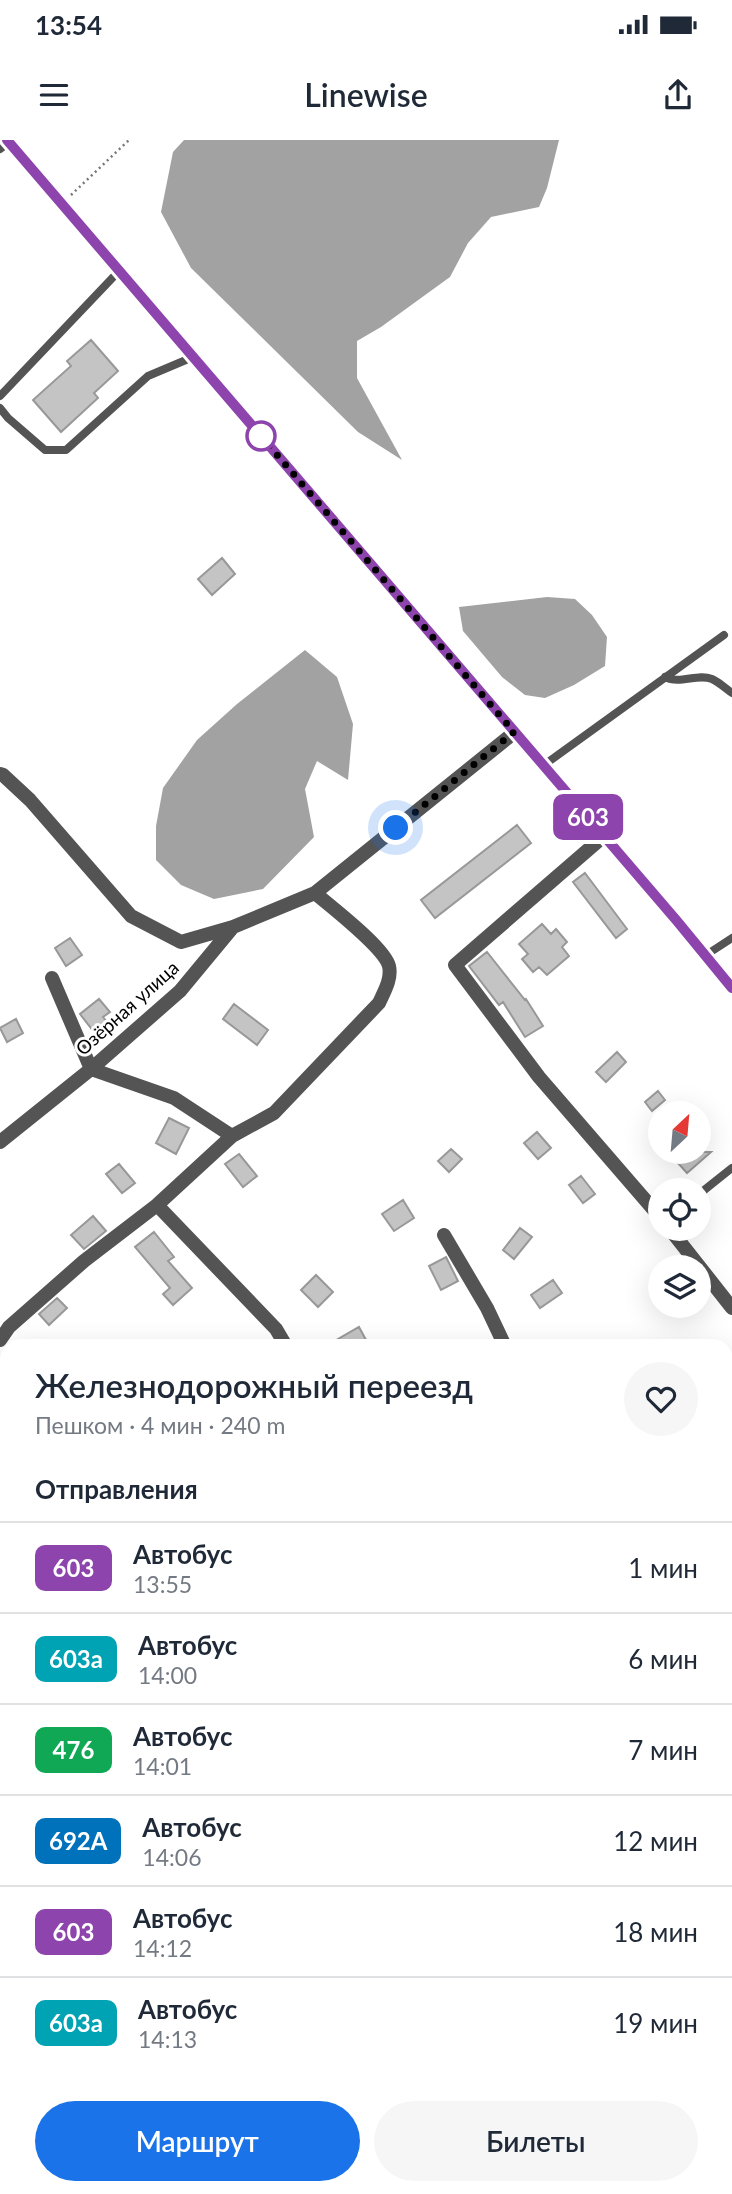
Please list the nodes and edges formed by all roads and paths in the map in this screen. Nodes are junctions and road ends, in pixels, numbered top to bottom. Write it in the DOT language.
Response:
graph roads {
  1 [pos="129,140"];
  2 [pos="5,144"];
  3 [pos="61,204"];
  4 [pos="119,271"];
  5 [pos="193,357"];
  6 [pos="0,396"];
  7 [pos="0,408"];
  8 [pos="724,635"];
  9 [pos="665,677"];
  10 [pos="732,693"];
  11 [pos="514,732"];
  12 [pos="544,765"];
  13 [pos="0,774"];
  14 [pos="604,836"];
  15 [pos="315,892"];
  16 [pos="233,927"];
  17 [pos="732,938"];
  18 [pos="706,955"];
  19 [pos="52,978"];
  20 [pos="732,988"];
  21 [pos="91,1069"];
  22 [pos="232,1136"];
  23 [pos="0,1142"];
  24 [pos="732,1168"];
  25 [pos="711,1185"];
  26 [pos="648,1203"];
  27 [pos="158,1205"];
  28 [pos="444,1235"];
  29 [pos="679,1241"];
  30 [pos="732,1308"];
  31 [pos="1,1339"];
  32 [pos="282,1339"];
  33 [pos="502,1339"];
  1 -- 3 [label="path"];
  2 -- 3 [label="main road"];
  3 -- 4 [label="main road"];
  4 -- 5 [label="main road"];
  4 -- 6 [label="lane"];
  5 -- 7 [label="lane"];
  5 -- 11 [label="main road"];
  8 -- 9 [label="lane"];
  9 -- 10 [label="lane"];
  9 -- 12 [label="lane"];
  11 -- 12 [label="main road"];
  11 -- 15 [label="street, Озёрная улица"];
  12 -- 14 [label="main road"];
  13 -- 16 [label="street"];
  14 -- 18 [label="main road"];
  14 -- 26 [label="street"];
  15 -- 16 [label="street, Озёрная улица"];
  15 -- 22 [label="street"];
  16 -- 21 [label="street, Озёрная улица"];
  17 -- 18 [label="lane"];
  18 -- 20 [label="main road"];
  19 -- 21 [label="street"];
  21 -- 22 [label="street"];
  21 -- 23 [label="street, Озёрная улица"];
  22 -- 27 [label="street"];
  24 -- 25 [label="lane"];
  27 -- 31 [label="street"];
  27 -- 32 [label="street"];
  28 -- 33 [label="street"];
  29 -- 30 [label="street"];
}
